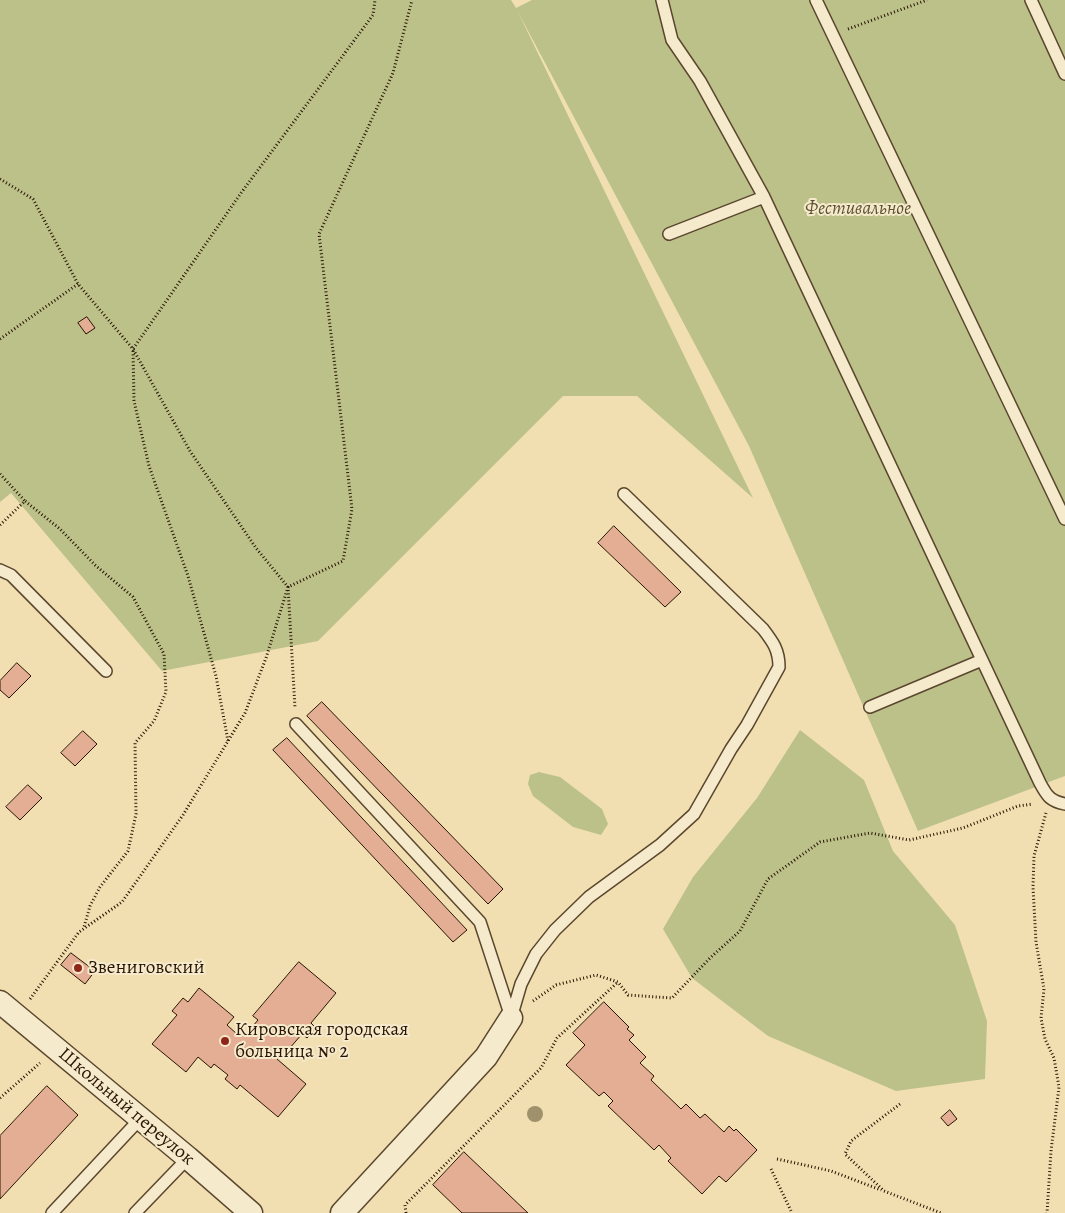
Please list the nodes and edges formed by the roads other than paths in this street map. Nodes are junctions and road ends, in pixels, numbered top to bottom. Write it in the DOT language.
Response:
graph roads {
  1 [pos="662,0"];
  2 [pos="816,0"];
  3 [pos="1031,0"];
  4 [pos="1065,74"];
  5 [pos="764,197"];
  6 [pos="668,234"];
  7 [pos="624,494"];
  8 [pos="1065,519"];
  9 [pos="0,570"];
  10 [pos="982,660"];
  11 [pos="106,670"];
  12 [pos="870,707"];
  13 [pos="296,724"];
  14 [pos="1059,803"];
  15 [pos="0,1002"];
  16 [pos="511,1018"];
  17 [pos="140,1119"];
  18 [pos="188,1158"];
  19 [pos="52,1213"];
  20 [pos="135,1213"];
  21 [pos="251,1213"];
  22 [pos="342,1213"];
  1 -- 5 [label="lane"];
  2 -- 8 [label="lane"];
  3 -- 4 [label="lane"];
  5 -- 6 [label="lane"];
  5 -- 10 [label="lane"];
  7 -- 16 [label="lane"];
  9 -- 11 [label="lane"];
  10 -- 12 [label="lane"];
  10 -- 14 [label="lane"];
  13 -- 16 [label="lane"];
  15 -- 17 [label="street, Школьный переулок"];
  16 -- 22 [label="street"];
  17 -- 18 [label="street, Школьный переулок"];
  17 -- 19 [label="lane"];
  18 -- 20 [label="lane"];
  18 -- 21 [label="street, Школьный переулок"];
}
